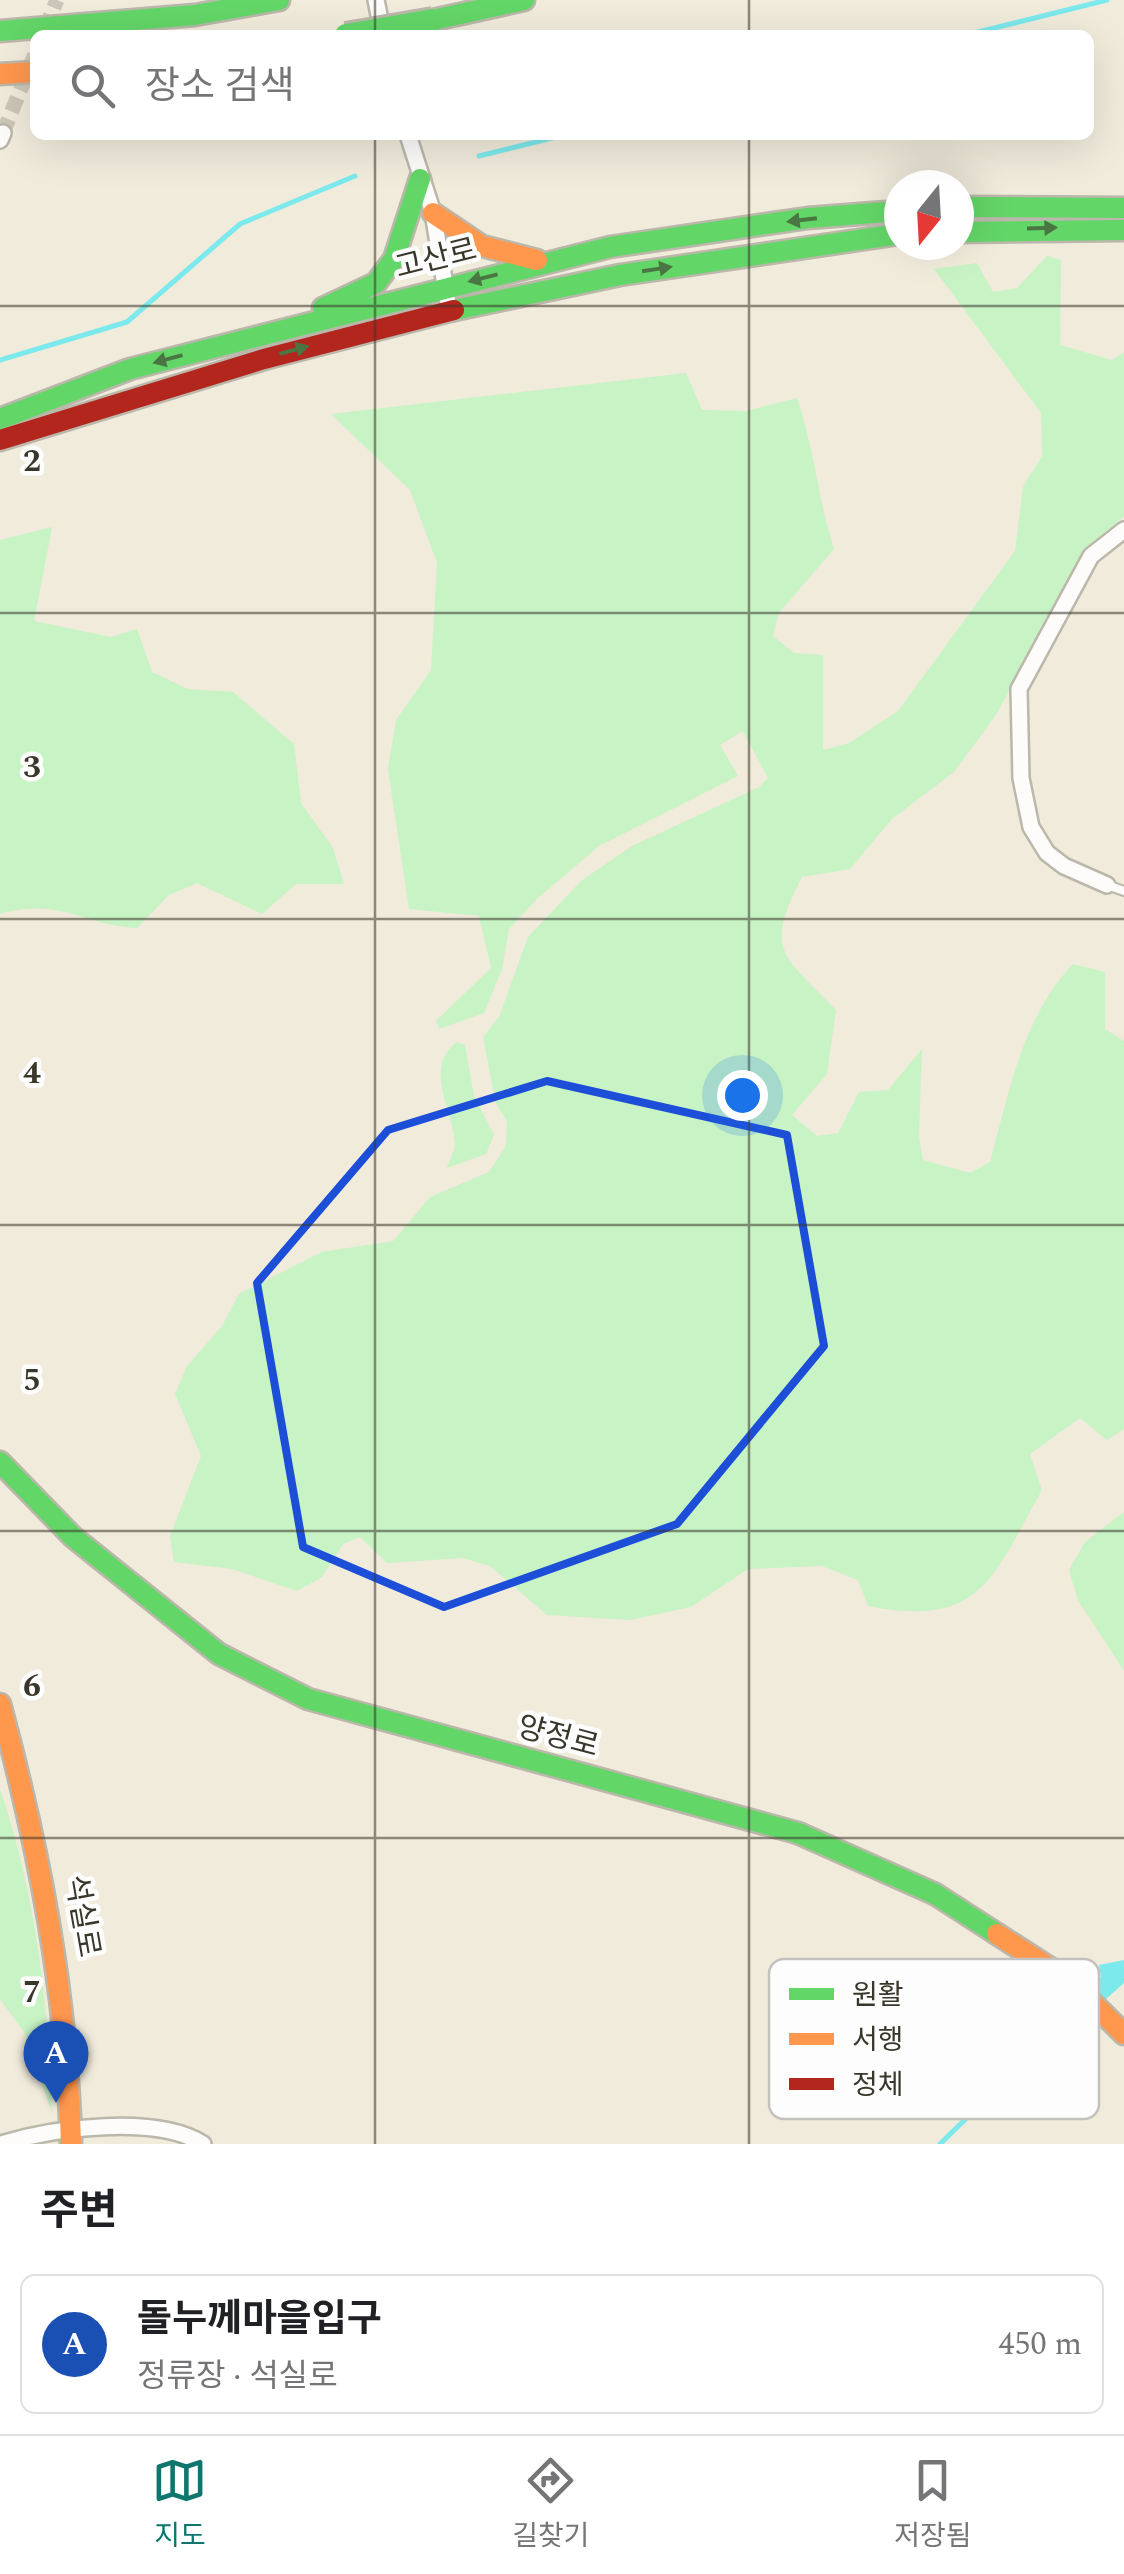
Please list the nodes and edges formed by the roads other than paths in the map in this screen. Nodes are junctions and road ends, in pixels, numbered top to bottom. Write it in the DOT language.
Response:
graph roads {
  1 [pos="279,0"];
  2 [pos="376,0"];
  3 [pos="548,0"];
  4 [pos="517,2"];
  5 [pos="375,30"];
  6 [pos="382,30"];
  7 [pos="0,31"];
  8 [pos="30,72"];
  9 [pos="0,74"];
  10 [pos="409,140"];
  11 [pos="420,179"];
  12 [pos="974,207"];
  13 [pos="1124,208"];
  14 [pos="433,213"];
  15 [pos="884,213"];
  16 [pos="1124,230"];
  17 [pos="974,232"];
  18 [pos="884,236"];
  19 [pos="549,262"];
  20 [pos="447,298"];
  21 [pos="280,329"];
  22 [pos="0,419"];
  23 [pos="0,440"];
  24 [pos="1124,530"];
  25 [pos="1107,885"];
  26 [pos="1124,891"];
  27 [pos="0,1462"];
  28 [pos="0,1704"];
  29 [pos="1036,1959"];
  30 [pos="1099,2006"];
  31 [pos="1124,2034"];
  32 [pos="71,2135"];
  33 [pos="1,2144"];
  34 [pos="203,2144"];
  1 -- 7 [label="main road"];
  2 -- 6 [label="street"];
  3 -- 4 [label="main road"];
  4 -- 5 [label="main road, bridge"];
  8 -- 9 [label="main road"];
  10 -- 11 [label="street"];
  11 -- 14 [label="street"];
  11 -- 21 [label="main road"];
  12 -- 13 [label="main road"];
  14 -- 19 [label="main road"];
  14 -- 20 [label="street"];
  15 -- 19 [label="main road, 고산로, one-way"];
  17 -- 16 [label="main road, one-way"];
  20 -- 18 [label="main road, 고산로, one-way"];
  19 -- 20 [label="main road, 고산로, one-way"];
  20 -- 21 [label="main road, 고산로"];
  23 -- 20 [label="main road, 고산로, one-way"];
  21 -- 22 [label="main road, 고산로, one-way"];
  24 -- 25 [label="street"];
  25 -- 26 [label="lane"];
  27 -- 29 [label="main road, 양정로"];
  28 -- 32 [label="main road, 석실로"];
  30 -- 31 [label="main road, 양정로"];
  32 -- 33 [label="street"];
  32 -- 34 [label="street"];
}
